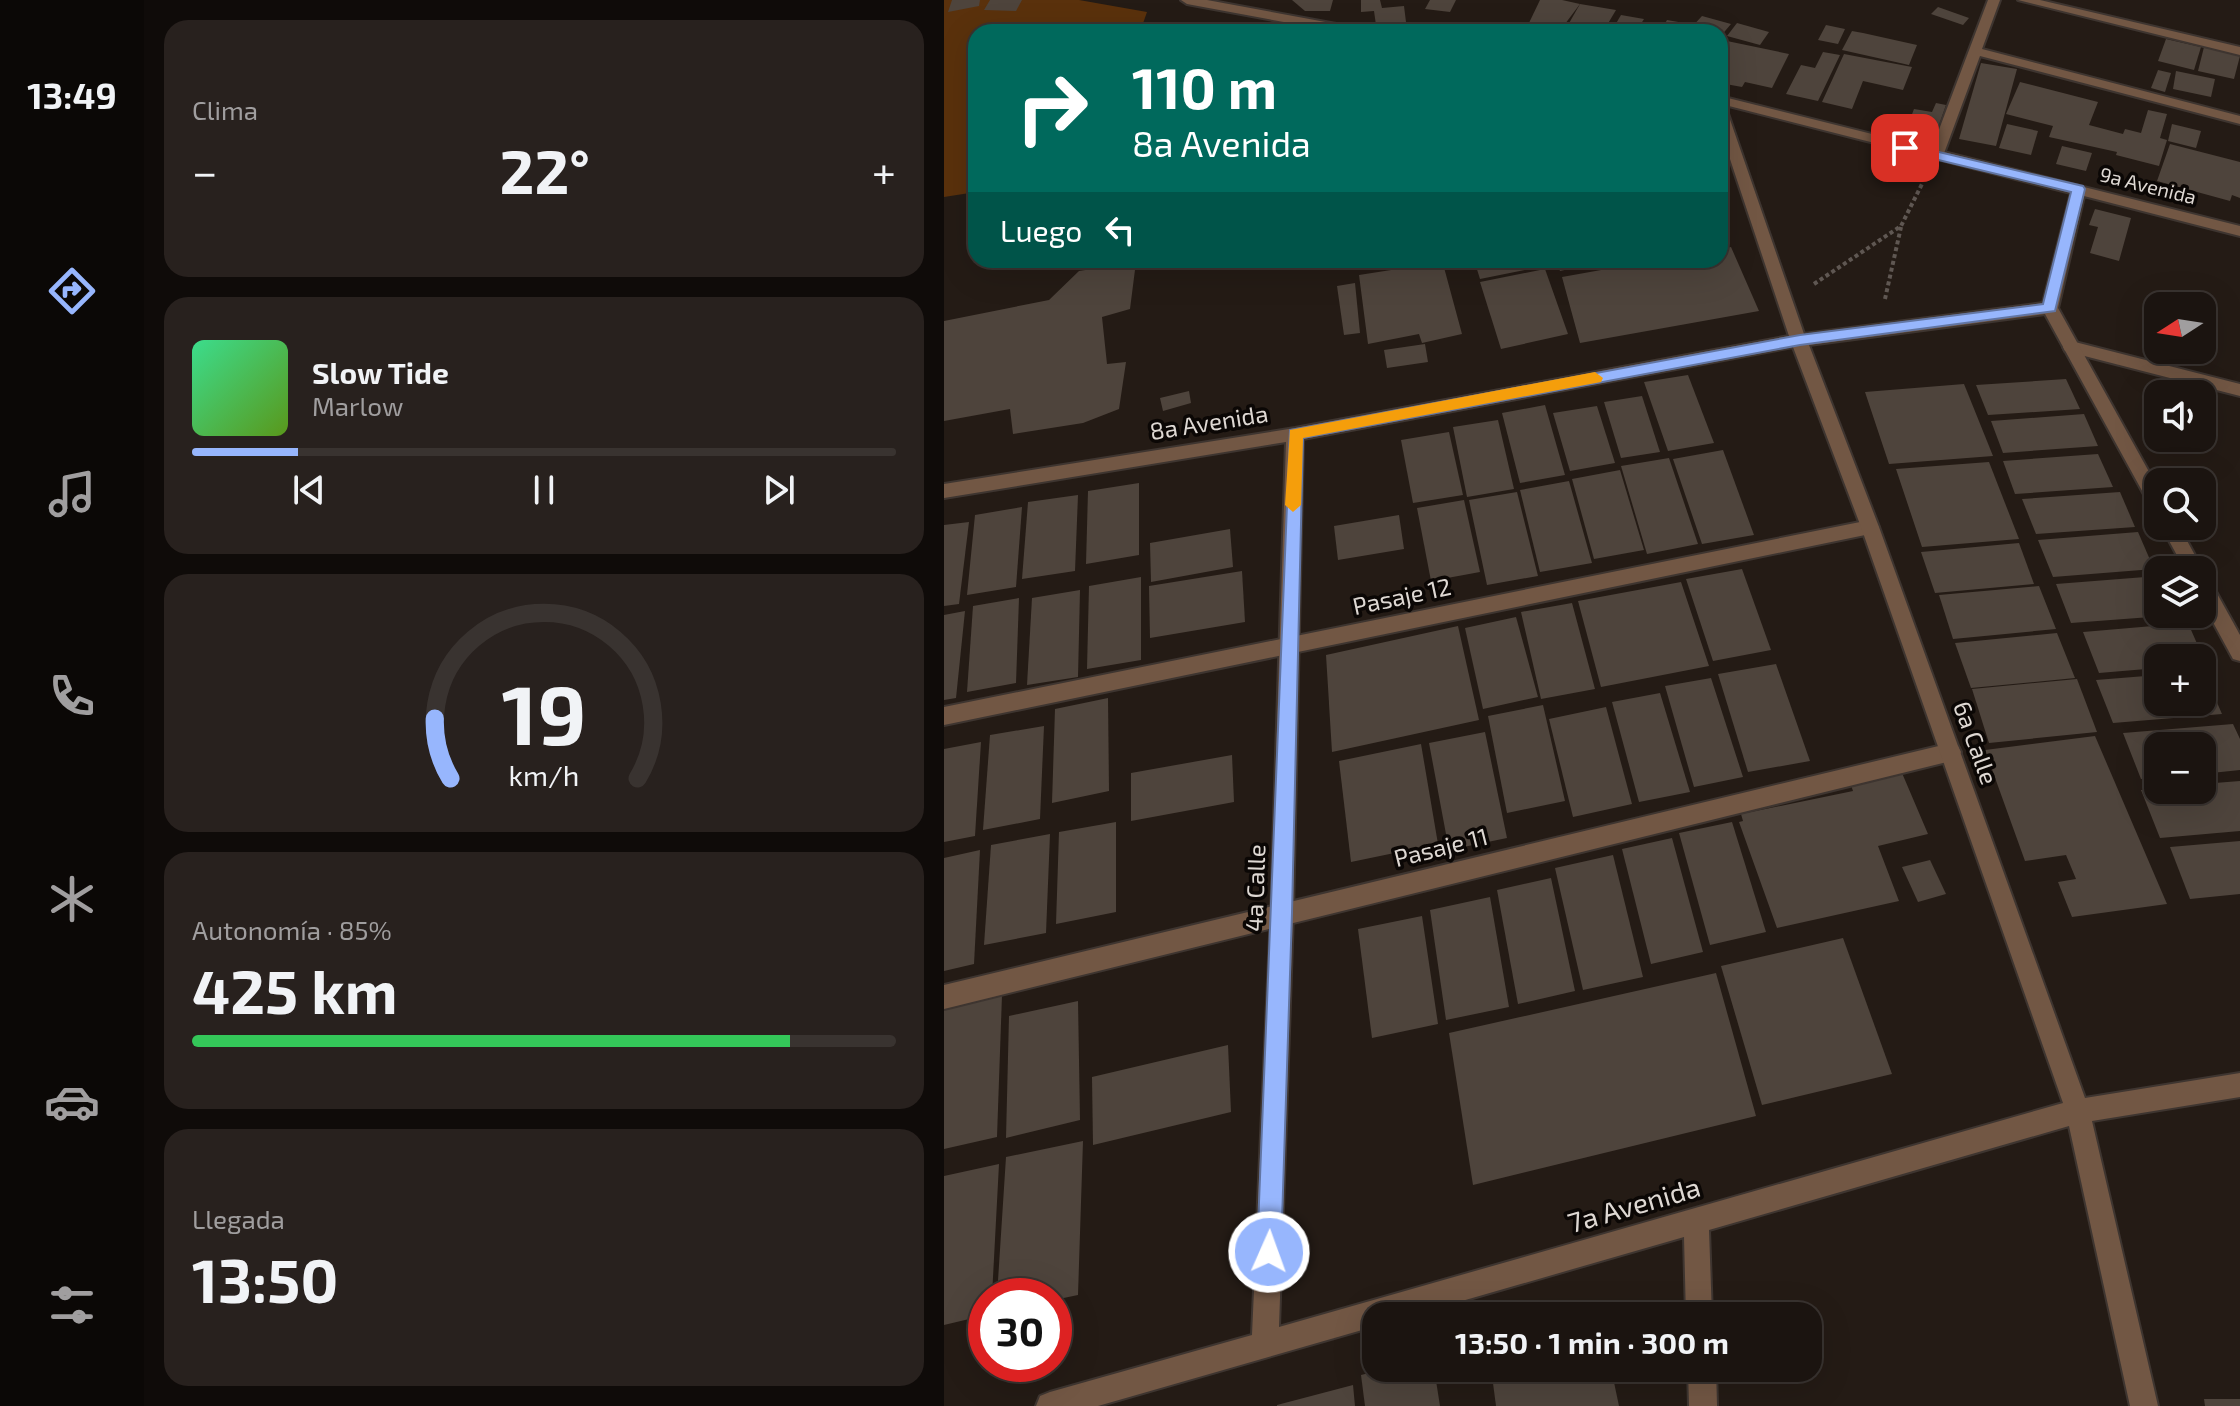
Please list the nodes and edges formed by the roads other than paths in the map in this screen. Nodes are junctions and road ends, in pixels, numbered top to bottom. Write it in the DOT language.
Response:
graph roads {
  1 [pos="1187,0"];
  2 [pos="1994,0"];
  3 [pos="2024,0"];
  4 [pos="1315,24"];
  5 [pos="1976,51"];
  6 [pos="2240,51"];
  7 [pos="1728,102"];
  8 [pos="2240,120"];
  9 [pos="1728,132"];
  10 [pos="1936,156"];
  11 [pos="2079,189"];
  12 [pos="2240,231"];
  13 [pos="2050,308"];
  14 [pos="1800,340"];
  15 [pos="2071,347"];
  16 [pos="2240,390"];
  17 [pos="1295,434"];
  18 [pos="2144,479"];
  19 [pos="944,491"];
  20 [pos="1870,527"];
  21 [pos="2216,609"];
  22 [pos="1288,647"];
  23 [pos="2240,653"];
  24 [pos="944,716"];
  25 [pos="1951,752"];
  26 [pos="1282,913"];
  27 [pos="944,997"];
  28 [pos="2240,1085"];
  29 [pos="2078,1111"];
  30 [pos="1696,1221"];
  31 [pos="1699,1302"];
  32 [pos="1265,1344"];
  33 [pos="1702,1382"];
  34 [pos="1050,1406"];
  35 [pos="1703,1406"];
  36 [pos="2144,1406"];
  1 -- 4 [label="street"];
  2 -- 5 [label="street"];
  3 -- 6 [label="street"];
  5 -- 8 [label="street"];
  5 -- 10 [label="street"];
  7 -- 10 [label="street, 9a Avenida"];
  9 -- 14 [label="street, 6a Calle"];
  10 -- 11 [label="street, 9a Avenida"];
  11 -- 12 [label="street, 9a Avenida"];
  11 -- 13 [label="street"];
  13 -- 14 [label="street, 8a Avenida"];
  13 -- 15 [label="street"];
  14 -- 17 [label="street, 8a Avenida"];
  14 -- 20 [label="street, 6a Calle"];
  15 -- 16 [label="street"];
  15 -- 18 [label="street"];
  17 -- 19 [label="street, 8a Avenida"];
  17 -- 22 [label="street, 4a Calle"];
  20 -- 22 [label="street, Pasaje 12"];
  20 -- 25 [label="street, 6a Calle"];
  21 -- 23 [label="street"];
  22 -- 24 [label="street, Pasaje 12"];
  22 -- 26 [label="street, 4a Calle"];
  25 -- 26 [label="street, Pasaje 11"];
  25 -- 29 [label="street, 6a Calle"];
  26 -- 27 [label="street, Pasaje 11"];
  26 -- 32 [label="street, 4a Calle"];
  28 -- 29 [label="street, 7a Avenida"];
  29 -- 30 [label="street, 7a Avenida"];
  29 -- 36 [label="street, 6a Calle"];
  30 -- 31 [label="street"];
  30 -- 32 [label="street, 7a Avenida"];
  32 -- 34 [label="street, 7a Avenida"];
  33 -- 35 [label="street"];
}
